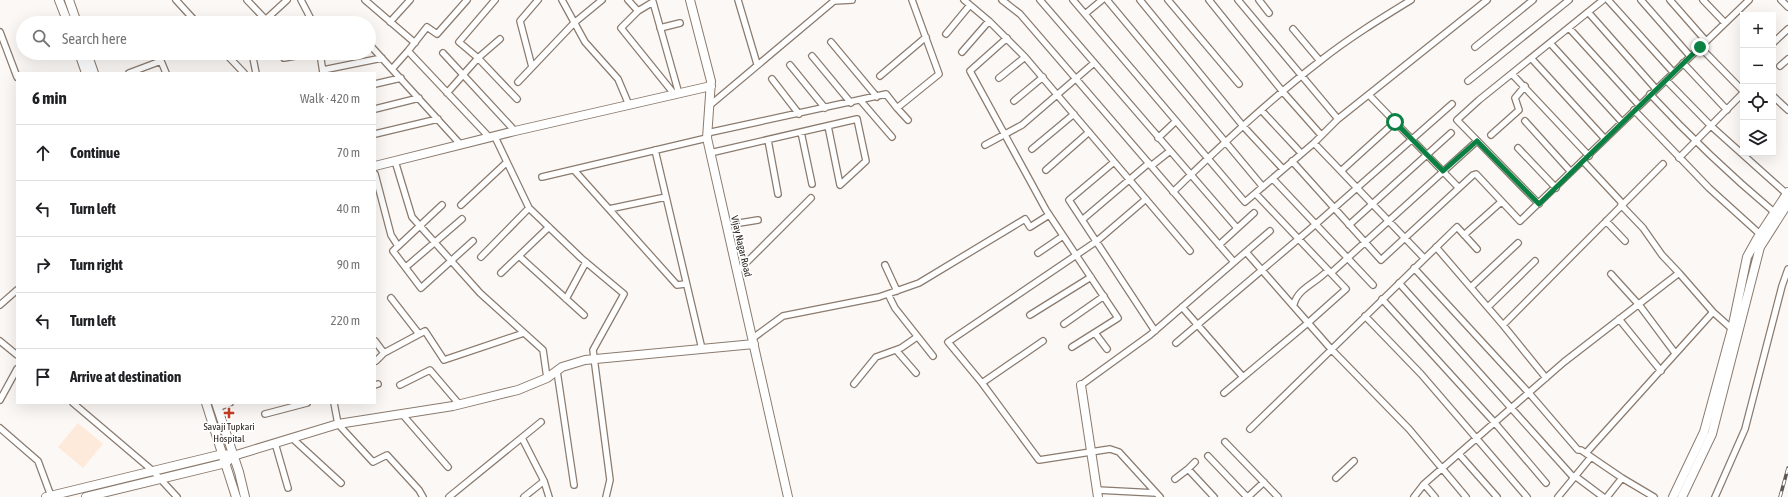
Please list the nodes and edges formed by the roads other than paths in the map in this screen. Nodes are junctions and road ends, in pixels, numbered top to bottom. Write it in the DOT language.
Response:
graph roads {
  1 [pos="59,0"];
  2 [pos="69,0"];
  3 [pos="176,0"];
  4 [pos="247,0"];
  5 [pos="287,0"];
  6 [pos="301,0"];
  7 [pos="365,0"];
  8 [pos="410,0"];
  9 [pos="466,0"];
  10 [pos="495,0"];
  11 [pos="538,0"];
  12 [pos="562,0"];
  13 [pos="602,0"];
  14 [pos="628,0"];
  15 [pos="690,0"];
  16 [pos="738,0"];
  17 [pos="852,0"];
  18 [pos="912,0"];
  19 [pos="964,0"];
  20 [pos="1002,0"];
  21 [pos="1040,0"];
  22 [pos="1073,0"];
  23 [pos="1102,0"];
  24 [pos="1107,0"];
  25 [pos="1140,0"];
  26 [pos="1168,0"];
  27 [pos="1208,0"];
  28 [pos="1238,0"];
  29 [pos="1259,0"];
  30 [pos="1411,0"];
  31 [pos="1487,0"];
  32 [pos="1532,0"];
  33 [pos="1569,0"];
  34 [pos="1603,0"];
  35 [pos="1608,0"];
  36 [pos="1641,0"];
  37 [pos="1670,0"];
  38 [pos="1749,0"];
  39 [pos="1782,0"];
  40 [pos="1707,1"];
  41 [pos="970,5"];
  42 [pos="1788,7"];
  43 [pos="638,11"];
  44 [pos="1588,12"];
  45 [pos="1269,13"];
  46 [pos="1085,14"];
  47 [pos="65,16"];
  48 [pos="75,16"];
  49 [pos="191,16"];
  50 [pos="260,16"];
  51 [pos="269,16"];
  52 [pos="309,16"];
  53 [pos="989,21"];
  54 [pos="390,22"];
  55 [pos="680,22"];
  56 [pos="574,23"];
  57 [pos="1724,23"];
  58 [pos="660,28"];
  59 [pos="1569,28"];
  60 [pos="1293,29"];
  61 [pos="1788,29"];
  62 [pos="0,32"];
  63 [pos="946,34"];
  64 [pos="926,38"];
  65 [pos="1007,38"];
  66 [pos="500,39"];
  67 [pos="1776,40"];
  68 [pos="1706,41"];
  69 [pos="831,42"];
  70 [pos="415,43"];
  71 [pos="1550,43"];
  72 [pos="1475,47"];
  73 [pos="1700,47"];
  74 [pos="376,52"];
  75 [pos="408,52"];
  76 [pos="443,52"];
  77 [pos="962,52"];
  78 [pos="812,56"];
  79 [pos="1690,56"];
  80 [pos="1025,57"];
  81 [pos="382,58"];
  82 [pos="478,58"];
  83 [pos="1531,58"];
  84 [pos="376,59"];
  85 [pos="1788,59"];
  86 [pos="81,60"];
  87 [pos="89,60"];
  88 [pos="234,60"];
  89 [pos="253,60"];
  90 [pos="321,60"];
  91 [pos="374,60"];
  92 [pos="1320,61"];
  93 [pos="1094,63"];
  94 [pos="1683,63"];
  95 [pos="757,64"];
  96 [pos="790,65"];
  97 [pos="1780,66"];
  98 [pos="532,67"];
  99 [pos="392,69"];
  100 [pos="86,72"];
  101 [pos="94,72"];
  102 [pos="133,72"];
  103 [pos="166,72"];
  104 [pos="243,72"];
  105 [pos="256,72"];
  106 [pos="323,72"];
  107 [pos="1673,72"];
  108 [pos="16,74"];
  109 [pos="463,74"];
  110 [pos="1512,74"];
  111 [pos="880,76"];
  112 [pos="1301,77"];
  113 [pos="400,78"];
  114 [pos="999,78"];
  115 [pos="1043,78"];
  116 [pos="1076,78"];
  117 [pos="772,79"];
  118 [pos="1666,80"];
  119 [pos="1468,81"];
  120 [pos="518,82"];
  121 [pos="376,84"];
  122 [pos="1239,84"];
  123 [pos="711,86"];
  124 [pos="1525,86"];
  125 [pos="1656,89"];
  126 [pos="1740,89"];
  127 [pos="1283,92"];
  128 [pos="447,93"];
  129 [pos="677,94"];
  130 [pos="1057,94"];
  131 [pos="1650,94"];
  132 [pos="1369,95"];
  133 [pos="1740,95"];
  134 [pos="877,97"];
  135 [pos="419,98"];
  136 [pos="517,98"];
  137 [pos="1776,99"];
  138 [pos="861,101"];
  139 [pos="1014,101"];
  140 [pos="851,103"];
  141 [pos="1452,104"];
  142 [pos="629,105"];
  143 [pos="1639,105"];
  144 [pos="709,106"];
  145 [pos="825,108"];
  146 [pos="897,108"];
  147 [pos="376,109"];
  148 [pos="1634,110"];
  149 [pos="1727,110"];
  150 [pos="1788,110"];
  151 [pos="1262,111"];
  152 [pos="799,114"];
  153 [pos="1074,114"];
  154 [pos="438,119"];
  155 [pos="1338,119"];
  156 [pos="908,120"];
  157 [pos="1176,121"];
  158 [pos="1525,121"];
  159 [pos="1395,122"];
  160 [pos="1622,122"];
  161 [pos="828,126"];
  162 [pos="1243,126"];
  163 [pos="1711,126"];
  164 [pos="515,131"];
  165 [pos="801,132"];
  166 [pos="1090,132"];
  167 [pos="1451,133"];
  168 [pos="376,134"];
  169 [pos="1006,135"];
  170 [pos="1321,135"];
  171 [pos="1491,135"];
  172 [pos="707,136"];
  173 [pos="492,137"];
  174 [pos="892,137"];
  175 [pos="1158,138"];
  176 [pos="1412,139"];
  177 [pos="1605,139"];
  178 [pos="768,140"];
  179 [pos="1477,141"];
  180 [pos="1226,142"];
  181 [pos="1695,142"];
  182 [pos="1314,143"];
  183 [pos="462,145"];
  184 [pos="985,145"];
  185 [pos="1518,148"];
  186 [pos="1032,149"];
  187 [pos="655,150"];
  188 [pos="1170,151"];
  189 [pos="710,153"];
  190 [pos="1301,153"];
  191 [pos="1426,154"];
  192 [pos="1589,156"];
  193 [pos="1678,158"];
  194 [pos="1208,159"];
  195 [pos="395,161"];
  196 [pos="1292,161"];
  197 [pos="1583,161"];
  198 [pos="507,162"];
  199 [pos="1114,162"];
  200 [pos="1150,164"];
  201 [pos="1663,164"];
  202 [pos="376,166"];
  203 [pos="1283,169"];
  204 [pos="574,170"];
  205 [pos="1046,170"];
  206 [pos="1341,171"];
  207 [pos="1443,171"];
  208 [pos="1571,172"];
  209 [pos="1191,175"];
  210 [pos="542,177"];
  211 [pos="376,178"];
  212 [pos="1129,179"];
  213 [pos="1273,179"];
  214 [pos="812,184"];
  215 [pos="1263,187"];
  216 [pos="1458,187"];
  217 [pos="1357,188"];
  218 [pos="1556,188"];
  219 [pos="1173,192"];
  220 [pos="778,194"];
  221 [pos="1256,194"];
  222 [pos="1788,194"];
  223 [pos="666,197"];
  224 [pos="811,198"];
  225 [pos="1146,199"];
  226 [pos="1501,202"];
  227 [pos="1788,203"];
  228 [pos="1372,204"];
  229 [pos="1539,204"];
  230 [pos="442,205"];
  231 [pos="461,205"];
  232 [pos="1622,205"];
  233 [pos="529,208"];
  234 [pos="1334,208"];
  235 [pos="610,209"];
  236 [pos="1774,212"];
  237 [pos="1254,213"];
  238 [pos="1049,215"];
  239 [pos="462,219"];
  240 [pos="758,220"];
  241 [pos="1082,220"];
  242 [pos="1389,221"];
  243 [pos="1606,221"];
  244 [pos="1316,224"];
  245 [pos="727,225"];
  246 [pos="1349,225"];
  247 [pos="421,226"];
  248 [pos="549,227"];
  249 [pos="1238,228"];
  250 [pos="1270,231"];
  251 [pos="1464,235"];
  252 [pos="1062,236"];
  253 [pos="1763,236"];
  254 [pos="1405,238"];
  255 [pos="1298,239"];
  256 [pos="473,241"];
  257 [pos="1097,241"];
  258 [pos="1625,241"];
  259 [pos="1365,242"];
  260 [pos="436,243"];
  261 [pos="1518,243"];
  262 [pos="1219,245"];
  263 [pos="398,246"];
  264 [pos="1436,247"];
  265 [pos="1478,248"];
  266 [pos="1190,252"];
  267 [pos="1246,252"];
  268 [pos="1038,253"];
  269 [pos="519,256"];
  270 [pos="1076,256"];
  271 [pos="481,257"];
  272 [pos="1348,258"];
  273 [pos="1424,258"];
  274 [pos="452,260"];
  275 [pos="1535,261"];
  276 [pos="586,262"];
  277 [pos="1234,262"];
  278 [pos="885,265"];
  279 [pos="406,267"];
  280 [pos="1414,268"];
  281 [pos="1788,268"];
  282 [pos="1262,270"];
  283 [pos="738,271"];
  284 [pos="1329,272"];
  285 [pos="501,273"];
  286 [pos="1679,273"];
  287 [pos="1611,274"];
  288 [pos="1091,278"];
  289 [pos="1399,283"];
  290 [pos="685,284"];
  291 [pos="1373,284"];
  292 [pos="1471,288"];
  293 [pos="16,291"];
  294 [pos="897,291"];
  295 [pos="888,294"];
  296 [pos="1104,296"];
  297 [pos="391,298"];
  298 [pos="566,299"];
  299 [pos="1382,299"];
  300 [pos="1294,304"];
  301 [pos="0,305"];
  302 [pos="1638,305"];
  303 [pos="1182,307"];
  304 [pos="1488,307"];
  305 [pos="1713,312"];
  306 [pos="584,315"];
  307 [pos="1030,315"];
  308 [pos="1365,316"];
  309 [pos="1619,319"];
  310 [pos="1309,322"];
  311 [pos="1064,324"];
  312 [pos="1197,325"];
  313 [pos="1503,325"];
  314 [pos="1732,329"];
  315 [pos="1155,331"];
  316 [pos="1095,332"];
  317 [pos="524,333"];
  318 [pos="419,334"];
  319 [pos="918,337"];
  320 [pos="0,341"];
  321 [pos="753,341"];
  322 [pos="1042,341"];
  323 [pos="376,342"];
  324 [pos="1176,342"];
  325 [pos="1072,347"];
  326 [pos="702,349"];
  327 [pos="1107,349"];
  328 [pos="1331,349"];
  329 [pos="896,350"];
  330 [pos="384,353"];
  331 [pos="1675,353"];
  332 [pos="16,354"];
  333 [pos="933,356"];
  334 [pos="594,359"];
  335 [pos="376,361"];
  336 [pos="557,370"];
  337 [pos="16,371"];
  338 [pos="1661,371"];
  339 [pos="916,373"];
  340 [pos="1243,377"];
  341 [pos="547,378"];
  342 [pos="1546,378"];
  343 [pos="982,383"];
  344 [pos="854,384"];
  345 [pos="400,385"];
  346 [pos="1081,386"];
  347 [pos="1224,393"];
  348 [pos="1529,393"];
  349 [pos="0,400"];
  350 [pos="74,404"];
  351 [pos="206,404"];
  352 [pos="303,404"];
  353 [pos="334,404"];
  354 [pos="459,404"];
  355 [pos="216,405"];
  356 [pos="1512,408"];
  357 [pos="265,414"];
  358 [pos="402,414"];
  359 [pos="540,422"];
  360 [pos="1495,423"];
  361 [pos="338,424"];
  362 [pos="0,428"];
  363 [pos="1250,429"];
  364 [pos="292,438"];
  365 [pos="522,438"];
  366 [pos="1477,438"];
  367 [pos="1225,442"];
  368 [pos="275,443"];
  369 [pos="1091,451"];
  370 [pos="1586,453"];
  371 [pos="223,454"];
  372 [pos="1459,454"];
  373 [pos="233,456"];
  374 [pos="1208,456"];
  375 [pos="1591,457"];
  376 [pos="1354,461"];
  377 [pos="1195,462"];
  378 [pos="226,463"];
  379 [pos="448,467"];
  380 [pos="1188,469"];
  381 [pos="1442,469"];
  382 [pos="152,471"];
  383 [pos="1574,477"];
  384 [pos="1336,478"];
  385 [pos="1622,478"];
  386 [pos="161,479"];
  387 [pos="1175,479"];
  388 [pos="544,481"];
  389 [pos="1264,482"];
  390 [pos="341,483"];
  391 [pos="1546,483"];
  392 [pos="1424,484"];
  393 [pos="574,485"];
  394 [pos="288,488"];
  395 [pos="1097,493"];
  396 [pos="1158,495"];
  397 [pos="49,496"];
  398 [pos="174,496"];
  399 [pos="86,497"];
  400 [pos="236,497"];
  401 [pos="245,497"];
  402 [pos="424,497"];
  403 [pos="449,497"];
  404 [pos="524,497"];
  405 [pos="549,497"];
  406 [pos="606,497"];
  407 [pos="788,497"];
  408 [pos="1214,497"];
  409 [pos="1247,497"];
  410 [pos="1278,497"];
  411 [pos="1414,497"];
  412 [pos="1435,497"];
  413 [pos="1466,497"];
  414 [pos="1497,497"];
  415 [pos="1527,497"];
  416 [pos="1559,497"];
  417 [pos="1603,497"];
  418 [pos="1607,497"];
  419 [pos="1654,497"];
  420 [pos="1672,497"];
  421 [pos="1682,497"];
  422 [pos="1715,497"];
  1 -- 47 [label="street"];
  2 -- 48 [label="street"];
  3 -- 49 [label="street"];
  4 -- 50 [label="street"];
  5 -- 51 [label="street"];
  6 -- 52 [label="street"];
  7 -- 54 [label="street"];
  8 -- 54 [label="street"];
  9 -- 70 [label="street"];
  10 -- 82 [label="street"];
  11 -- 98 [label="street"];
  12 -- 56 [label="street"];
  13 -- 56 [label="street"];
  14 -- 43 [label="street"];
  15 -- 123 [label="street, Vijay Nagar Road"];
  16 -- 95 [label="street"];
  17 -- 95 [label="street"];
  18 -- 64 [label="street"];
  19 -- 41 [label="street"];
  20 -- 116 [label="street"];
  21 -- 93 [label="street"];
  22 -- 46 [label="street"];
  23 -- 46 [label="street"];
  24 -- 180 [label="street"];
  25 -- 162 [label="street"];
  26 -- 122 [label="street"];
  27 -- 127 [label="street"];
  28 -- 112 [label="street"];
  29 -- 45 [label="street"];
  30 -- 92 [label="street"];
  31 -- 132 [label="street"];
  32 -- 72 [label="street"];
  33 -- 119 [label="street"];
  34 -- 44 [label="street"];
  35 -- 107 [label="street"];
  36 -- 79 [label="street"];
  37 -- 68 [label="street"];
  38 -- 57 [label="street"];
  39 -- 42 [label="street"];
  40 -- 57 [label="street"];
  41 -- 53 [label="street"];
  41 -- 63 [label="street"];
  43 -- 58 [label="street"];
  43 -- 129 [label="street"];
  44 -- 59 [label="street"];
  44 -- 125 [label="street"];
  46 -- 157 [label="street"];
  53 -- 65 [label="street"];
  53 -- 77 [label="street"];
  54 -- 70 [label="street"];
  55 -- 58 [label="street"];
  56 -- 98 [label="street"];
  56 -- 142 [label="street"];
  57 -- 68 [label="street"];
  58 -- 129 [label="street"];
  59 -- 71 [label="street"];
  59 -- 143 [label="street"];
  60 -- 92 [label="street"];
  61 -- 67 [label="street"];
  62 -- 108 [label="street"];
  64 -- 111 [label="street"];
  64 -- 146 [label="street"];
  65 -- 80 [label="street"];
  65 -- 169 [label="street"];
  66 -- 82 [label="street"];
  68 -- 73 [label="street"];
  69 -- 134 [label="street"];
  70 -- 75 [label="street"];
  71 -- 83 [label="street"];
  71 -- 160 [label="street"];
  73 -- 79 [label="street"];
  73 -- 126 [label="street"];
  74 -- 81 [label="street"];
  75 -- 99 [label="street"];
  75 -- 128 [label="street"];
  76 -- 109 [label="street"];
  78 -- 140 [label="street"];
  79 -- 94 [label="street"];
  80 -- 114 [label="street"];
  80 -- 115 [label="street"];
  81 -- 84 [label="street"];
  81 -- 99 [label="street"];
  82 -- 109 [label="street"];
  82 -- 136 [label="street"];
  83 -- 110 [label="street"];
  83 -- 177 [label="street"];
  85 -- 97 [label="street"];
  86 -- 100 [label="street"];
  87 -- 101 [label="street"];
  88 -- 104 [label="street"];
  89 -- 105 [label="street"];
  90 -- 106 [label="street"];
  91 -- 106 [label="street"];
  92 -- 112 [label="street"];
  93 -- 116 [label="street"];
  93 -- 175 [label="street"];
  94 -- 107 [label="street"];
  94 -- 149 [label="street"];
  95 -- 144 [label="street"];
  96 -- 145 [label="street"];
  98 -- 120 [label="street"];
  99 -- 113 [label="street"];
  102 -- 103 [label="street"];
  107 -- 118 [label="street"];
  109 -- 128 [label="street"];
  109 -- 164 [label="street"];
  110 -- 124 [label="street"];
  110 -- 179 [label="street"];
  112 -- 127 [label="street"];
  112 -- 155 [label="street"];
  113 -- 121 [label="street"];
  113 -- 135 [label="street"];
  115 -- 130 [label="street"];
  115 -- 139 [label="street"];
  116 -- 130 [label="street"];
  116 -- 200 [label="street"];
  117 -- 152 [label="street"];
  118 -- 125 [label="street"];
  118 -- 163 [label="street"];
  123 -- 129 [label="street"];
  123 -- 144 [label="street, Vijay Nagar Road"];
  124 -- 171 [label="street"];
  124 -- 192 [label="street"];
  125 -- 131 [label="street"];
  127 -- 151 [label="street"];
  127 -- 170 [label="street"];
  128 -- 173 [label="street"];
  129 -- 142 [label="street"];
  130 -- 153 [label="street"];
  130 -- 169 [label="street"];
  131 -- 143 [label="street"];
  131 -- 181 [label="street"];
  132 -- 155 [label="street"];
  132 -- 159 [label="street"];
  133 -- 149 [label="street"];
  134 -- 138 [label="street"];
  134 -- 146 [label="street"];
  135 -- 147 [label="street"];
  135 -- 154 [label="street"];
  137 -- 150 [label="street"];
  138 -- 140 [label="street"];
  138 -- 174 [label="street"];
  140 -- 145 [label="street"];
  141 -- 176 [label="street"];
  142 -- 164 [label="street"];
  143 -- 148 [label="street"];
  144 -- 172 [label="street, Vijay Nagar Road"];
  145 -- 152 [label="street"];
  146 -- 156 [label="street"];
  148 -- 160 [label="street"];
  148 -- 193 [label="street"];
  149 -- 163 [label="street"];
  151 -- 162 [label="street"];
  151 -- 190 [label="street"];
  152 -- 172 [label="street"];
  153 -- 166 [label="street"];
  153 -- 186 [label="street"];
  154 -- 168 [label="street"];
  154 -- 183 [label="street"];
  155 -- 170 [label="street"];
  157 -- 175 [label="street"];
  157 -- 194 [label="street"];
  158 -- 208 [label="street"];
  159 -- 176 [label="street"];
  159 -- 206 [label="street"];
  160 -- 177 [label="street"];
  161 -- 161 [label="street"];
  161 -- 165 [label="street"];
  162 -- 180 [label="street"];
  162 -- 203 [label="street"];
  163 -- 181 [label="street"];
  163 -- 222 [label="street"];
  164 -- 173 [label="street"];
  165 -- 178 [label="street"];
  165 -- 214 [label="street"];
  166 -- 199 [label="street"];
  166 -- 205 [label="street"];
  167 -- 191 [label="street"];
  169 -- 184 [label="street"];
  169 -- 238 [label="street"];
  170 -- 182 [label="street"];
  172 -- 187 [label="street"];
  172 -- 189 [label="street, Vijay Nagar Road"];
  173 -- 183 [label="street"];
  173 -- 198 [label="street"];
  175 -- 188 [label="street"];
  176 -- 191 [label="street"];
  176 -- 217 [label="street"];
  177 -- 192 [label="street"];
  178 -- 189 [label="street"];
  178 -- 220 [label="street"];
  179 -- 207 [label="street"];
  179 -- 229 [label="street"];
  180 -- 194 [label="street"];
  180 -- 215 [label="street"];
  181 -- 193 [label="street"];
  181 -- 236 [label="street"];
  182 -- 190 [label="street"];
  182 -- 206 [label="street"];
  183 -- 195 [label="street"];
  185 -- 218 [label="street"];
  187 -- 204 [label="street"];
  187 -- 223 [label="street"];
  188 -- 200 [label="street"];
  188 -- 209 [label="street"];
  189 -- 245 [label="street, Vijay Nagar Road"];
  190 -- 196 [label="street"];
  191 -- 207 [label="street"];
  191 -- 228 [label="street"];
  192 -- 197 [label="street"];
  193 -- 253 [label="street"];
  194 -- 209 [label="street"];
  194 -- 221 [label="street"];
  195 -- 202 [label="street"];
  195 -- 247 [label="street"];
  196 -- 203 [label="street"];
  196 -- 234 [label="street"];
  197 -- 208 [label="street"];
  197 -- 232 [label="street"];
  198 -- 231 [label="street"];
  198 -- 233 [label="street"];
  199 -- 212 [label="street"];
  199 -- 241 [label="street"];
  200 -- 212 [label="street"];
  200 -- 219 [label="street"];
  201 -- 232 [label="street"];
  203 -- 213 [label="street"];
  204 -- 210 [label="street"];
  204 -- 235 [label="street"];
  206 -- 217 [label="street"];
  207 -- 216 [label="street"];
  207 -- 242 [label="street"];
  208 -- 218 [label="street"];
  209 -- 219 [label="street"];
  209 -- 249 [label="street"];
  211 -- 263 [label="street"];
  212 -- 225 [label="street"];
  212 -- 241 [label="street"];
  213 -- 215 [label="street"];
  213 -- 244 [label="street"];
  215 -- 221 [label="street"];
  216 -- 226 [label="street"];
  216 -- 254 [label="street"];
  217 -- 228 [label="street"];
  217 -- 234 [label="street"];
  218 -- 229 [label="street"];
  219 -- 262 [label="street"];
  221 -- 255 [label="street"];
  222 -- 236 [label="street"];
  223 -- 235 [label="street"];
  223 -- 290 [label="street"];
  224 -- 283 [label="street"];
  225 -- 257 [label="street"];
  225 -- 266 [label="street"];
  226 -- 229 [label="street"];
  226 -- 251 [label="street"];
  227 -- 253 [label="street"];
  228 -- 242 [label="street"];
  228 -- 246 [label="street"];
  230 -- 247 [label="street"];
  232 -- 243 [label="street"];
  232 -- 286 [label="street"];
  233 -- 248 [label="street"];
  233 -- 271 [label="street"];
  234 -- 244 [label="street"];
  234 -- 246 [label="street"];
  235 -- 290 [label="street"];
  236 -- 253 [label="street"];
  237 -- 249 [label="street"];
  238 -- 252 [label="street"];
  238 -- 294 [label="street"];
  239 -- 260 [label="street"];
  240 -- 245 [label="street"];
  241 -- 257 [label="street"];
  242 -- 254 [label="street"];
  242 -- 259 [label="street"];
  243 -- 258 [label="street"];
  243 -- 313 [label="street"];
  244 -- 255 [label="street"];
  244 -- 272 [label="street"];
  245 -- 283 [label="street, Vijay Nagar Road"];
  246 -- 259 [label="street"];
  247 -- 260 [label="street"];
  247 -- 263 [label="street"];
  248 -- 269 [label="street"];
  248 -- 276 [label="street"];
  249 -- 262 [label="street"];
  250 -- 267 [label="street"];
  251 -- 264 [label="street"];
  251 -- 265 [label="street"];
  252 -- 268 [label="street"];
  252 -- 270 [label="street"];
  253 -- 314 [label="street"];
  253 -- 421 [label="street"];
  254 -- 259 [label="street"];
  254 -- 273 [label="street"];
  255 -- 282 [label="street"];
  255 -- 284 [label="street"];
  256 -- 274 [label="street"];
  257 -- 270 [label="street"];
  257 -- 315 [label="street"];
  259 -- 272 [label="street"];
  260 -- 274 [label="street"];
  260 -- 279 [label="street"];
  261 -- 292 [label="street"];
  262 -- 277 [label="street"];
  263 -- 279 [label="street"];
  264 -- 273 [label="street"];
  264 -- 292 [label="street"];
  267 -- 277 [label="street"];
  267 -- 282 [label="street"];
  269 -- 285 [label="street"];
  269 -- 298 [label="street"];
  270 -- 288 [label="street"];
  270 -- 343 [label="street"];
  272 -- 284 [label="street"];
  272 -- 291 [label="street"];
  273 -- 280 [label="street"];
  274 -- 279 [label="street"];
  274 -- 317 [label="street"];
  275 -- 304 [label="street"];
  276 -- 298 [label="street"];
  276 -- 334 [label="street"];
  277 -- 303 [label="street"];
  278 -- 294 [label="street"];
  280 -- 289 [label="street"];
  280 -- 348 [label="street"];
  281 -- 422 [label="street"];
  282 -- 300 [label="street"];
  282 -- 312 [label="street"];
  283 -- 321 [label="street, Vijay Nagar Road"];
  284 -- 300 [label="street"];
  284 -- 310 [label="street"];
  286 -- 302 [label="street"];
  286 -- 305 [label="street"];
  287 -- 302 [label="street"];
  288 -- 296 [label="street"];
  288 -- 307 [label="street"];
  289 -- 299 [label="street"];
  289 -- 356 [label="street"];
  290 -- 326 [label="street"];
  292 -- 304 [label="street"];
  293 -- 301 [label="street"];
  294 -- 295 [label="street"];
  295 -- 319 [label="street"];
  295 -- 321 [label="street"];
  296 -- 311 [label="street"];
  296 -- 316 [label="street"];
  297 -- 318 [label="street"];
  298 -- 306 [label="street"];
  299 -- 308 [label="street"];
  299 -- 360 [label="street"];
  300 -- 310 [label="street"];
  302 -- 309 [label="street"];
  302 -- 331 [label="street"];
  303 -- 312 [label="street"];
  303 -- 315 [label="street"];
  304 -- 313 [label="street"];
  305 -- 314 [label="street"];
  305 -- 331 [label="street"];
  308 -- 328 [label="street"];
  308 -- 366 [label="street"];
  309 -- 338 [label="street"];
  309 -- 342 [label="street"];
  310 -- 328 [label="street"];
  310 -- 340 [label="street"];
  312 -- 324 [label="street"];
  312 -- 340 [label="street"];
  313 -- 342 [label="street"];
  314 -- 420 [label="street"];
  315 -- 346 [label="street"];
  316 -- 325 [label="street"];
  316 -- 327 [label="street"];
  317 -- 318 [label="street"];
  317 -- 341 [label="street"];
  318 -- 330 [label="street"];
  319 -- 329 [label="street"];
  319 -- 333 [label="street"];
  320 -- 332 [label="street"];
  321 -- 326 [label="street"];
  321 -- 407 [label="street, Vijay Nagar Road"];
  322 -- 343 [label="street"];
  323 -- 330 [label="street"];
  326 -- 334 [label="street"];
  328 -- 363 [label="street"];
  328 -- 381 [label="street"];
  329 -- 339 [label="street"];
  329 -- 344 [label="street"];
  330 -- 335 [label="street"];
  331 -- 338 [label="street"];
  334 -- 336 [label="street"];
  334 -- 406 [label="street"];
  336 -- 341 [label="street"];
  336 -- 393 [label="street"];
  337 -- 349 [label="street"];
  338 -- 370 [label="street"];
  340 -- 347 [label="street"];
  341 -- 354 [label="street"];
  342 -- 348 [label="street"];
  343 -- 369 [label="street"];
  345 -- 354 [label="street"];
  346 -- 369 [label="street"];
  348 -- 356 [label="street"];
  348 -- 370 [label="street"];
  350 -- 382 [label="street"];
  351 -- 371 [label="street"];
  352 -- 357 [label="street"];
  353 -- 361 [label="street"];
  354 -- 358 [label="street"];
  355 -- 373 [label="street"];
  356 -- 360 [label="street"];
  356 -- 383 [label="street"];
  358 -- 361 [label="street"];
  358 -- 379 [label="street"];
  359 -- 365 [label="street"];
  360 -- 366 [label="street"];
  360 -- 391 [label="street"];
  361 -- 364 [label="street"];
  361 -- 402 [label="street"];
  362 -- 397 [label="street"];
  364 -- 368 [label="street"];
  364 -- 390 [label="street"];
  365 -- 388 [label="street"];
  365 -- 403 [label="street"];
  366 -- 372 [label="street"];
  366 -- 415 [label="street"];
  367 -- 389 [label="street"];
  368 -- 373 [label="street"];
  368 -- 394 [label="street"];
  369 -- 395 [label="street"];
  369 -- 396 [label="street"];
  370 -- 375 [label="street"];
  371 -- 373 [label="street"];
  371 -- 378 [label="street"];
  371 -- 382 [label="street"];
  372 -- 381 [label="street"];
  372 -- 414 [label="street"];
  373 -- 378 [label="street"];
  373 -- 401 [label="street"];
  374 -- 409 [label="street"];
  375 -- 383 [label="street"];
  375 -- 385 [label="street"];
  376 -- 384 [label="street"];
  377 -- 380 [label="street"];
  378 -- 386 [label="street"];
  378 -- 400 [label="street"];
  380 -- 387 [label="street"];
  380 -- 408 [label="street"];
  381 -- 392 [label="street"];
  381 -- 413 [label="street"];
  382 -- 386 [label="street"];
  382 -- 397 [label="street"];
  383 -- 416 [label="street"];
  383 -- 417 [label="street"];
  385 -- 418 [label="street"];
  385 -- 419 [label="street"];
  386 -- 398 [label="street"];
  386 -- 399 [label="street"];
  388 -- 404 [label="street"];
  388 -- 405 [label="street"];
  389 -- 409 [label="street"];
  389 -- 410 [label="street"];
  392 -- 411 [label="street"];
  392 -- 412 [label="street"];
  395 -- 396 [label="street"];
}
